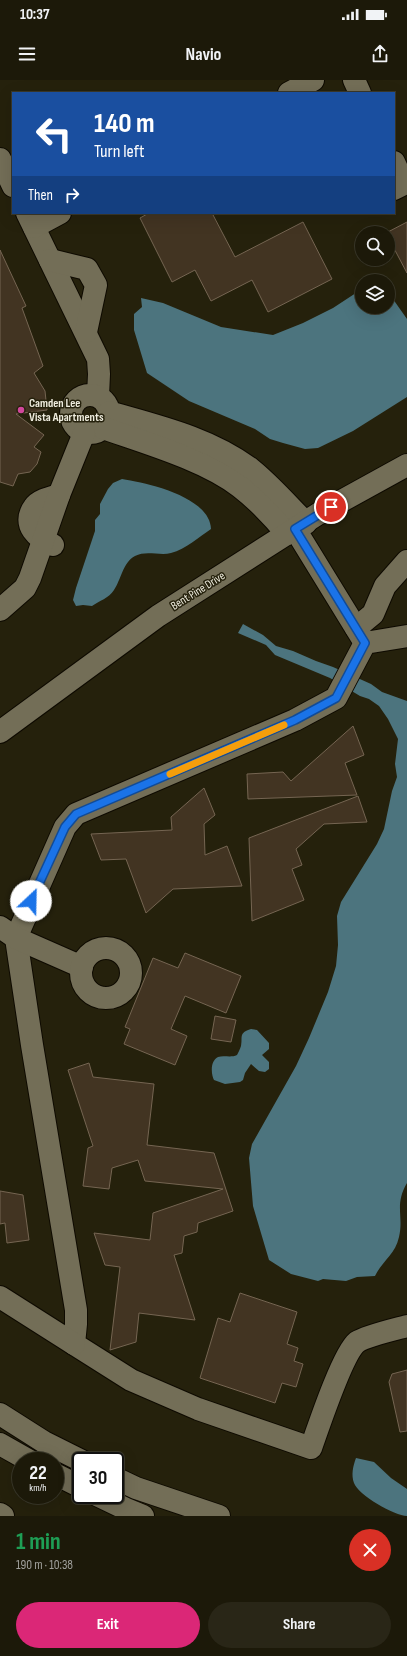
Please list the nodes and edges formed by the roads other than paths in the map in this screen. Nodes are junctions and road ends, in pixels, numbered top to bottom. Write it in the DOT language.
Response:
graph roads {
  1 [pos="313,80"];
  2 [pos="354,80"];
  3 [pos="290,92"];
  4 [pos="360,92"];
  5 [pos="12,150"];
  6 [pos="0,156"];
  7 [pos="0,160"];
  8 [pos="395,164"];
  9 [pos="12,184"];
  10 [pos="395,188"];
  11 [pos="56,214"];
  12 [pos="30,220"];
  13 [pos="50,260"];
  14 [pos="86,332"];
  15 [pos="99,417"];
  16 [pos="407,465"];
  17 [pos="61,491"];
  18 [pos="296,529"];
  19 [pos="48,543"];
  20 [pos="407,561"];
  21 [pos="0,610"];
  22 [pos="361,636"];
  23 [pos="407,636"];
  24 [pos="0,732"];
  25 [pos="8,932"];
  26 [pos="82,967"];
  27 [pos="0,1297"];
  28 [pos="407,1326"];
  29 [pos="74,1344"];
  30 [pos="0,1414"];
  31 [pos="0,1444"];
  32 [pos="14,1452"];
  33 [pos="72,1456"];
  34 [pos="124,1482"];
  35 [pos="136,1488"];
  36 [pos="113,1504"];
  37 [pos="0,1514"];
  38 [pos="131,1514"];
  39 [pos="3,1516"];
  40 [pos="219,1516"];
  1 -- 3 [label="street"];
  2 -- 4 [label="street"];
  5 -- 6 [label="street"];
  7 -- 9 [label="street"];
  8 -- 10 [label="street"];
  11 -- 12 [label="street"];
  12 -- 13 [label="street"];
  13 -- 14 [label="street"];
  13 -- 14 [label="street"];
  14 -- 15 [label="street"];
  15 -- 17 [label="street"];
  15 -- 18 [label="street"];
  16 -- 18 [label="street, Bent Pine Drive"];
  17 -- 19 [label="street"];
  17 -- 19 [label="street"];
  18 -- 22 [label="street"];
  18 -- 24 [label="street, Bent Pine Drive"];
  19 -- 21 [label="street"];
  20 -- 22 [label="street"];
  22 -- 23 [label="street"];
  22 -- 25 [label="street"];
  25 -- 26 [label="street"];
  25 -- 29 [label="street"];
  27 -- 29 [label="street"];
  28 -- 29 [label="street"];
  30 -- 33 [label="street"];
  31 -- 32 [label="street"];
  34 -- 35 [label="street"];
  35 -- 38 [label="street"];
  35 -- 40 [label="street"];
  36 -- 38 [label="street"];
  37 -- 39 [label="street"];
}
